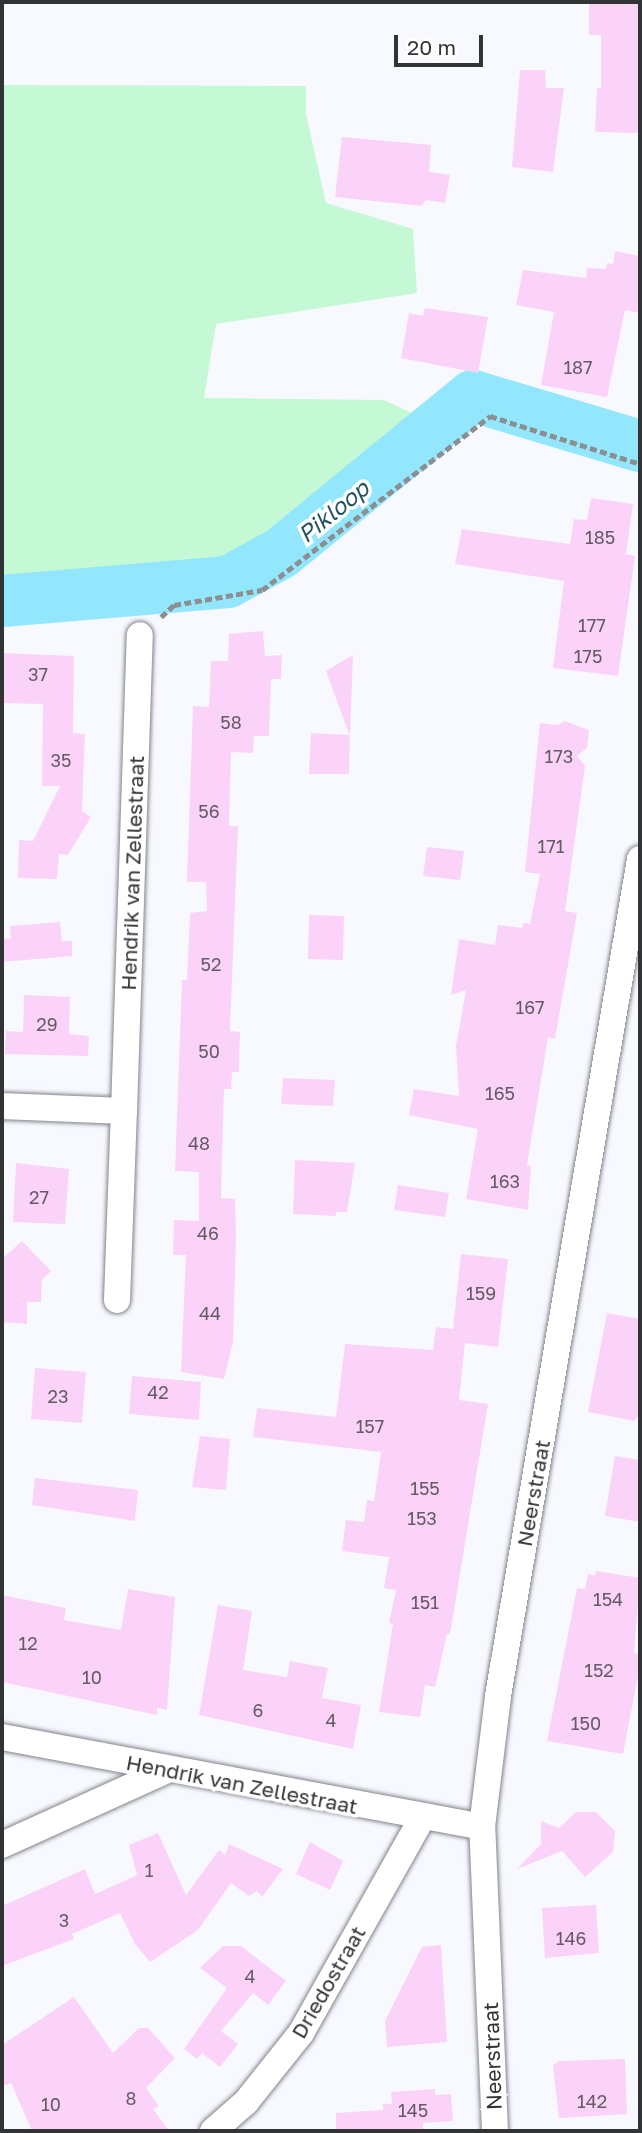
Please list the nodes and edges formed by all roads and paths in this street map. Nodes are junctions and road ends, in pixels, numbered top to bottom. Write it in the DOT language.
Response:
graph roads {
  1 [pos="640,464"];
  2 [pos="141,635"];
  3 [pos="640,859"];
  4 [pos="2,1106"];
  5 [pos="124,1111"];
  6 [pos="117,1300"];
  7 [pos="2,1737"];
  8 [pos="167,1770"];
  9 [pos="422,1818"];
  10 [pos="482,1827"];
  11 [pos="2,1845"];
  12 [pos="213,2131"];
  13 [pos="495,2131"];
  1 -- 2 [label="path"];
  2 -- 5 [label="street, Hendrik van Zellestraat"];
  3 -- 10 [label="street, Neerstraat"];
  4 -- 5 [label="street"];
  5 -- 6 [label="street, Hendrik van Zellestraat"];
  7 -- 8 [label="street, Hendrik van Zellestraat"];
  8 -- 9 [label="street, Hendrik van Zellestraat"];
  8 -- 11 [label="street"];
  9 -- 10 [label="street, Hendrik van Zellestraat"];
  9 -- 12 [label="street, Driedostraat"];
  10 -- 13 [label="street, Neerstraat"];
}
